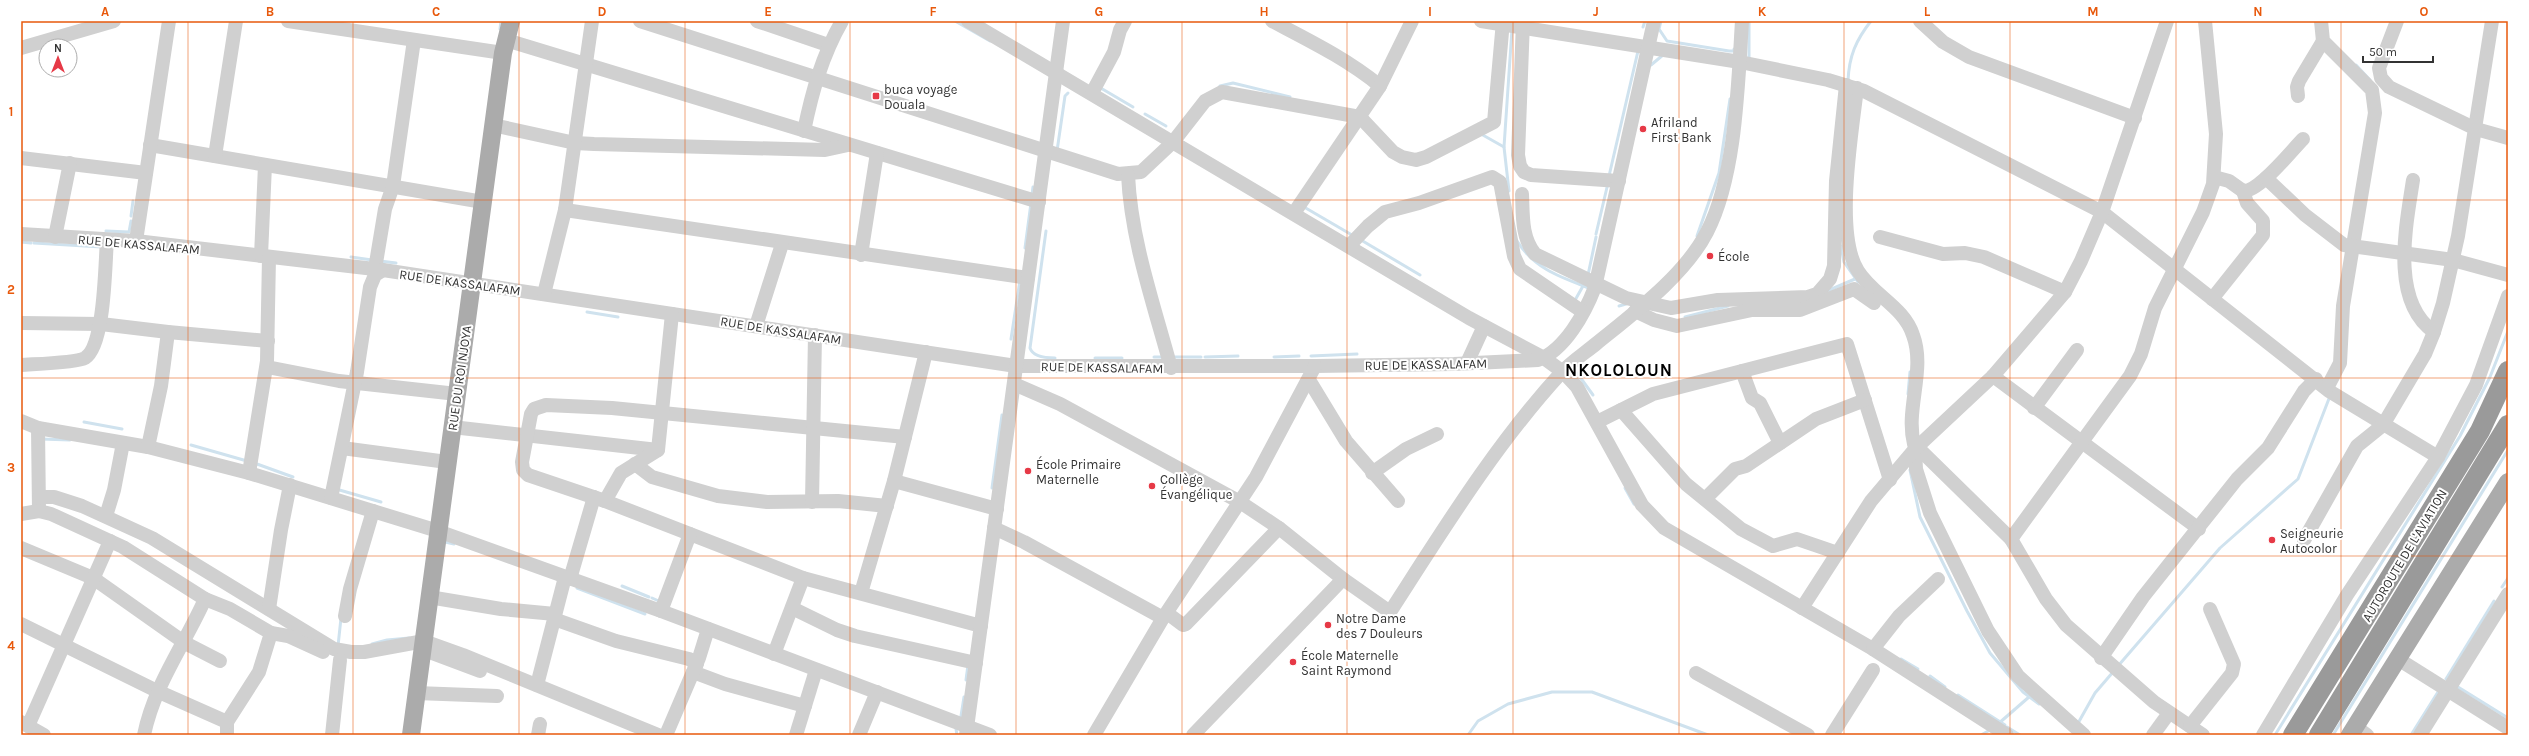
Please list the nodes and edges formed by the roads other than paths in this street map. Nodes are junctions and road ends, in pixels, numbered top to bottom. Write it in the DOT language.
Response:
graph roads {
  1 [pos="114,21"];
  2 [pos="169,21"];
  3 [pos="236,21"];
  4 [pos="288,21"];
  5 [pos="511,21"];
  6 [pos="592,21"];
  7 [pos="640,21"];
  8 [pos="758,21"];
  9 [pos="842,21"];
  10 [pos="968,21"];
  11 [pos="1063,21"];
  12 [pos="1125,21"];
  13 [pos="1272,21"];
  14 [pos="1412,21"];
  15 [pos="1481,21"];
  16 [pos="1654,21"];
  17 [pos="1742,21"];
  18 [pos="1920,21"];
  19 [pos="2167,21"];
  20 [pos="2204,21"];
  21 [pos="2321,21"];
  22 [pos="2397,21"];
  23 [pos="2492,21"];
  24 [pos="1502,23"];
  25 [pos="1523,24"];
  26 [pos="1557,26"];
  27 [pos="414,40"];
  28 [pos="2323,42"];
  29 [pos="828,45"];
  30 [pos="1648,46"];
  31 [pos="505,47"];
  32 [pos="21,48"];
  33 [pos="1740,62"];
  34 [pos="585,64"];
  35 [pos="1056,72"];
  36 [pos="816,77"];
  37 [pos="1380,86"];
  38 [pos="1851,86"];
  39 [pos="1092,93"];
  40 [pos="2298,96"];
  41 [pos="1360,117"];
  42 [pos="2135,118"];
  43 [pos="493,125"];
  44 [pos="2476,129"];
  45 [pos="804,131"];
  46 [pos="2508,138"];
  47 [pos="2303,139"];
  48 [pos="1173,142"];
  49 [pos="575,143"];
  50 [pos="150,145"];
  51 [pos="850,145"];
  52 [pos="1046,151"];
  53 [pos="877,153"];
  54 [pos="216,156"];
  55 [pos="21,158"];
  56 [pos="70,163"];
  57 [pos="265,165"];
  58 [pos="146,173"];
  59 [pos="1128,175"];
  60 [pos="2214,177"];
  61 [pos="2266,178"];
  62 [pos="2413,180"];
  63 [pos="1619,181"];
  64 [pos="393,186"];
  65 [pos="2243,190"];
  66 [pos="1522,194"];
  67 [pos="483,202"];
  68 [pos="1039,202"];
  69 [pos="565,210"];
  70 [pos="2102,212"];
  71 [pos="1294,213"];
  72 [pos="21,234"];
  73 [pos="55,237"];
  74 [pos="1880,237"];
  75 [pos="107,240"];
  76 [pos="136,241"];
  77 [pos="782,244"];
  78 [pos="1349,246"];
  79 [pos="2352,247"];
  80 [pos="2403,253"];
  81 [pos="862,255"];
  82 [pos="265,256"];
  83 [pos="2453,260"];
  84 [pos="379,270"];
  85 [pos="2174,270"];
  86 [pos="2508,275"];
  87 [pos="1028,278"];
  88 [pos="472,284"];
  89 [pos="1594,289"];
  90 [pos="2065,292"];
  91 [pos="544,294"];
  92 [pos="2508,296"];
  93 [pos="2212,299"];
  94 [pos="1874,304"];
  95 [pos="1583,312"];
  96 [pos="1633,312"];
  97 [pos="672,314"];
  98 [pos="21,323"];
  99 [pos="101,324"];
  100 [pos="756,326"];
  101 [pos="1484,326"];
  102 [pos="168,332"];
  103 [pos="2434,332"];
  104 [pos="815,335"];
  105 [pos="268,340"];
  106 [pos="2077,350"];
  107 [pos="926,352"];
  108 [pos="1544,358"];
  109 [pos="21,364"];
  110 [pos="1467,364"];
  111 [pos="1016,366"];
  112 [pos="1315,366"];
  113 [pos="267,367"];
  114 [pos="1171,368"];
  115 [pos="1742,371"];
  116 [pos="2508,371"];
  117 [pos="1563,372"];
  118 [pos="1993,376"];
  119 [pos="1309,380"];
  120 [pos="355,383"];
  121 [pos="1014,384"];
  122 [pos="2324,386"];
  123 [pos="457,394"];
  124 [pos="1865,400"];
  125 [pos="2034,408"];
  126 [pos="1621,410"];
  127 [pos="664,414"];
  128 [pos="1597,422"];
  129 [pos="27,425"];
  130 [pos="2383,425"];
  131 [pos="2508,425"];
  132 [pos="452,427"];
  133 [pos="813,428"];
  134 [pos="1437,434"];
  135 [pos="526,435"];
  136 [pos="905,437"];
  137 [pos="123,443"];
  138 [pos="1780,443"];
  139 [pos="2081,443"];
  140 [pos="148,447"];
  141 [pos="342,448"];
  142 [pos="1916,449"];
  143 [pos="658,450"];
  144 [pos="2438,457"];
  145 [pos="448,462"];
  146 [pos="635,464"];
  147 [pos="1372,472"];
  148 [pos="249,473"];
  149 [pos="1890,480"];
  150 [pos="894,481"];
  151 [pos="2508,482"];
  152 [pos="290,485"];
  153 [pos="39,496"];
  154 [pos="331,498"];
  155 [pos="600,499"];
  156 [pos="1705,500"];
  157 [pos="1398,501"];
  158 [pos="812,502"];
  159 [pos="1240,502"];
  160 [pos="886,506"];
  161 [pos="997,509"];
  162 [pos="39,511"];
  163 [pos="373,511"];
  164 [pos="21,514"];
  165 [pos="106,516"];
  166 [pos="994,528"];
  167 [pos="1279,528"];
  168 [pos="2199,529"];
  169 [pos="438,531"];
  170 [pos="690,534"];
  171 [pos="2011,539"];
  172 [pos="2304,540"];
  173 [pos="110,541"];
  174 [pos="21,548"];
  175 [pos="1838,553"];
  176 [pos="93,578"];
  177 [pos="568,578"];
  178 [pos="803,578"];
  179 [pos="1343,579"];
  180 [pos="1938,579"];
  181 [pos="861,593"];
  182 [pos="2508,594"];
  183 [pos="429,597"];
  184 [pos="205,599"];
  185 [pos="792,608"];
  186 [pos="1802,608"];
  187 [pos="269,609"];
  188 [pos="2210,609"];
  189 [pos="661,611"];
  190 [pos="345,616"];
  191 [pos="555,616"];
  192 [pos="1165,616"];
  193 [pos="21,624"];
  194 [pos="981,626"];
  195 [pos="708,630"];
  196 [pos="271,633"];
  197 [pos="185,643"];
  198 [pos="63,644"];
  199 [pos="423,645"];
  200 [pos="1874,650"];
  201 [pos="774,654"];
  202 [pos="2398,659"];
  203 [pos="340,660"];
  204 [pos="220,661"];
  205 [pos="976,663"];
  206 [pos="2110,665"];
  207 [pos="695,668"];
  208 [pos="816,670"];
  209 [pos="1872,670"];
  210 [pos="1696,673"];
  211 [pos="537,685"];
  212 [pos="156,690"];
  213 [pos="2448,690"];
  214 [pos="877,692"];
  215 [pos="416,693"];
  216 [pos="497,696"];
  217 [pos="805,706"];
  218 [pos="2169,713"];
  219 [pos="24,724"];
  220 [pos="2190,726"];
  221 [pos="2508,728"];
  222 [pos="227,729"];
  223 [pos="967,730"];
  224 [pos="2357,732"];
  225 [pos="44,735"];
  226 [pos="144,735"];
  227 [pos="332,735"];
  228 [pos="411,735"];
  229 [pos="641,735"];
  230 [pos="658,735"];
  231 [pos="666,735"];
  232 [pos="796,735"];
  233 [pos="859,735"];
  234 [pos="990,735"];
  235 [pos="1094,735"];
  236 [pos="1193,735"];
  237 [pos="1808,735"];
  238 [pos="1832,735"];
  239 [pos="2008,735"];
  240 [pos="2084,735"];
  241 [pos="2153,735"];
  242 [pos="2203,735"];
  243 [pos="2263,735"];
  244 [pos="2293,735"];
  245 [pos="2319,735"];
  246 [pos="2420,735"];
  1 -- 32 [label="street"];
  2 -- 50 [label="street"];
  3 -- 54 [label="street"];
  4 -- 27 [label="street"];
  5 -- 31 [label="main road, RUE DU ROI NJOYA"];
  6 -- 34 [label="street"];
  7 -- 36 [label="street"];
  8 -- 29 [label="street"];
  9 -- 29 [label="street"];
  10 -- 35 [label="street"];
  11 -- 35 [label="street"];
  12 -- 39 [label="street"];
  13 -- 37 [label="street"];
  14 -- 37 [label="street"];
  15 -- 24 [label="street"];
  16 -- 30 [label="street"];
  17 -- 33 [label="street"];
  18 -- 42 [label="street"];
  19 -- 42 [label="street"];
  20 -- 60 [label="street"];
  21 -- 28 [label="street"];
  22 -- 44 [label="street"];
  23 -- 44 [label="street"];
  24 -- 25 [label="street"];
  24 -- 41 [label="street"];
  25 -- 26 [label="street"];
  25 -- 63 [label="street"];
  26 -- 30 [label="street"];
  27 -- 31 [label="street"];
  27 -- 64 [label="street"];
  28 -- 40 [label="street"];
  28 -- 79 [label="street"];
  29 -- 36 [label="street"];
  30 -- 33 [label="street"];
  30 -- 63 [label="street"];
  31 -- 34 [label="street"];
  31 -- 43 [label="main road, RUE DU ROI NJOYA"];
  33 -- 38 [label="street"];
  33 -- 96 [label="street"];
  34 -- 45 [label="street"];
  34 -- 49 [label="street"];
  35 -- 39 [label="street"];
  35 -- 52 [label="street"];
  36 -- 45 [label="street"];
  36 -- 52 [label="street"];
  37 -- 41 [label="street"];
  38 -- 70 [label="street"];
  38 -- 96 [label="street"];
  38 -- 142 [label="street"];
  39 -- 48 [label="street"];
  41 -- 48 [label="street"];
  41 -- 71 [label="street"];
  42 -- 70 [label="street"];
  43 -- 49 [label="street"];
  43 -- 67 [label="main road, RUE DU ROI NJOYA"];
  44 -- 46 [label="street"];
  44 -- 83 [label="street"];
  45 -- 51 [label="street"];
  47 -- 61 [label="street"];
  48 -- 59 [label="street"];
  48 -- 71 [label="street"];
  49 -- 51 [label="street"];
  49 -- 69 [label="street"];
  50 -- 54 [label="street"];
  50 -- 58 [label="street"];
  51 -- 53 [label="street"];
  52 -- 59 [label="street"];
  52 -- 68 [label="street"];
  53 -- 68 [label="street"];
  53 -- 81 [label="street"];
  54 -- 57 [label="street"];
  55 -- 56 [label="street"];
  56 -- 58 [label="street"];
  56 -- 73 [label="street"];
  57 -- 64 [label="street"];
  57 -- 82 [label="street"];
  58 -- 76 [label="street"];
  59 -- 114 [label="street"];
  60 -- 65 [label="street"];
  60 -- 85 [label="street"];
  61 -- 65 [label="street"];
  61 -- 79 [label="street"];
  62 -- 80 [label="street"];
  63 -- 89 [label="street"];
  64 -- 67 [label="street"];
  64 -- 84 [label="street"];
  65 -- 93 [label="street"];
  66 -- 89 [label="street"];
  67 -- 88 [label="main road, RUE DU ROI NJOYA"];
  68 -- 87 [label="street"];
  69 -- 77 [label="street"];
  69 -- 91 [label="street"];
  70 -- 85 [label="street"];
  70 -- 90 [label="street"];
  71 -- 78 [label="street"];
  72 -- 73 [label="street, RUE DE KASSALAFAM"];
  73 -- 75 [label="street, RUE DE KASSALAFAM"];
  74 -- 90 [label="street"];
  75 -- 76 [label="street, RUE DE KASSALAFAM"];
  75 -- 99 [label="street"];
  76 -- 82 [label="street, RUE DE KASSALAFAM"];
  77 -- 81 [label="street"];
  77 -- 100 [label="street"];
  78 -- 95 [label="street"];
  78 -- 101 [label="street"];
  79 -- 80 [label="street"];
  79 -- 122 [label="street"];
  80 -- 83 [label="street"];
  80 -- 103 [label="street"];
  81 -- 87 [label="street"];
  82 -- 84 [label="street, RUE DE KASSALAFAM"];
  82 -- 105 [label="street"];
  83 -- 86 [label="street"];
  83 -- 103 [label="street"];
  84 -- 88 [label="street, RUE DE KASSALAFAM"];
  84 -- 120 [label="street"];
  85 -- 93 [label="street"];
  85 -- 139 [label="street"];
  87 -- 111 [label="street"];
  88 -- 91 [label="street, RUE DE KASSALAFAM"];
  88 -- 123 [label="main road, RUE DU ROI NJOYA"];
  89 -- 95 [label="street"];
  89 -- 96 [label="street"];
  90 -- 118 [label="street"];
  91 -- 97 [label="street, RUE DE KASSALAFAM"];
  92 -- 144 [label="street"];
  93 -- 122 [label="street"];
  94 -- 96 [label="street"];
  95 -- 108 [label="street"];
  96 -- 117 [label="street"];
  97 -- 100 [label="street, RUE DE KASSALAFAM"];
  97 -- 127 [label="street"];
  98 -- 99 [label="street"];
  99 -- 102 [label="street"];
  99 -- 109 [label="street"];
  100 -- 104 [label="street, RUE DE KASSALAFAM"];
  101 -- 108 [label="street"];
  101 -- 110 [label="street"];
  102 -- 105 [label="street"];
  102 -- 140 [label="street"];
  103 -- 130 [label="street"];
  104 -- 107 [label="street, RUE DE KASSALAFAM"];
  104 -- 133 [label="street"];
  105 -- 113 [label="street"];
  106 -- 125 [label="street"];
  107 -- 111 [label="street, RUE DE KASSALAFAM"];
  107 -- 136 [label="street"];
  108 -- 110 [label="street, RUE DE KASSALAFAM"];
  108 -- 117 [label="street"];
  110 -- 112 [label="street, RUE DE KASSALAFAM"];
  111 -- 114 [label="street, RUE DE KASSALAFAM"];
  111 -- 121 [label="street"];
  112 -- 114 [label="street, RUE DE KASSALAFAM"];
  112 -- 119 [label="street"];
  113 -- 120 [label="street"];
  113 -- 148 [label="street"];
  115 -- 124 [label="street"];
  115 -- 126 [label="street"];
  115 -- 138 [label="street"];
  116 -- 244 [label="highway, AUTOROUTE DE L'AVIATION"];
  117 -- 128 [label="street"];
  117 -- 179 [label="street"];
  118 -- 125 [label="street"];
  118 -- 142 [label="street"];
  119 -- 147 [label="street"];
  119 -- 159 [label="street"];
  120 -- 123 [label="street"];
  120 -- 141 [label="street"];
  121 -- 159 [label="street"];
  121 -- 161 [label="street"];
  122 -- 130 [label="street"];
  122 -- 168 [label="street"];
  123 -- 132 [label="main road, RUE DU ROI NJOYA"];
  124 -- 138 [label="street"];
  124 -- 149 [label="street"];
  125 -- 139 [label="street"];
  126 -- 128 [label="street"];
  126 -- 156 [label="street"];
  127 -- 133 [label="street"];
  127 -- 135 [label="street"];
  127 -- 143 [label="street"];
  128 -- 186 [label="street"];
  129 -- 137 [label="street"];
  129 -- 153 [label="street"];
  130 -- 144 [label="street"];
  130 -- 172 [label="street"];
  131 -- 245 [label="highway, AUTOROUTE DE L'AVIATION"];
  132 -- 135 [label="street"];
  132 -- 145 [label="main road, RUE DU ROI NJOYA"];
  133 -- 136 [label="street"];
  133 -- 158 [label="street"];
  134 -- 147 [label="street"];
  135 -- 143 [label="street"];
  135 -- 155 [label="street"];
  136 -- 150 [label="street"];
  137 -- 140 [label="street"];
  137 -- 165 [label="street"];
  138 -- 156 [label="street"];
  139 -- 168 [label="street"];
  139 -- 171 [label="street"];
  140 -- 148 [label="street"];
  141 -- 145 [label="street"];
  141 -- 154 [label="street"];
  142 -- 149 [label="street"];
  142 -- 171 [label="street"];
  142 -- 240 [label="street"];
  143 -- 146 [label="street"];
  144 -- 243 [label="street"];
  145 -- 169 [label="main road, RUE DU ROI NJOYA"];
  146 -- 155 [label="street"];
  146 -- 158 [label="street"];
  147 -- 157 [label="street"];
  148 -- 152 [label="street"];
  149 -- 175 [label="street"];
  150 -- 160 [label="street"];
  150 -- 161 [label="street"];
  151 -- 202 [label="main road"];
  152 -- 154 [label="street"];
  152 -- 187 [label="street"];
  153 -- 162 [label="street"];
  153 -- 165 [label="street"];
  154 -- 163 [label="street"];
  155 -- 170 [label="street"];
  155 -- 177 [label="street"];
  156 -- 175 [label="street"];
  158 -- 160 [label="street"];
  159 -- 167 [label="street"];
  159 -- 192 [label="street"];
  160 -- 181 [label="street"];
  161 -- 166 [label="street"];
  162 -- 164 [label="street"];
  162 -- 173 [label="street"];
  163 -- 169 [label="street"];
  163 -- 190 [label="street"];
  165 -- 187 [label="street"];
  166 -- 192 [label="street"];
  166 -- 194 [label="street"];
  167 -- 179 [label="street"];
  167 -- 192 [label="street"];
  168 -- 206 [label="street"];
  169 -- 177 [label="street"];
  169 -- 183 [label="main road, RUE DU ROI NJOYA"];
  170 -- 178 [label="street"];
  170 -- 189 [label="street"];
  171 -- 206 [label="street"];
  173 -- 176 [label="street"];
  173 -- 184 [label="street"];
  174 -- 176 [label="street"];
  175 -- 186 [label="street"];
  176 -- 197 [label="street"];
  176 -- 198 [label="street"];
  177 -- 189 [label="street"];
  177 -- 191 [label="street"];
  178 -- 181 [label="street"];
  178 -- 185 [label="street"];
  179 -- 236 [label="street"];
  180 -- 200 [label="street"];
  181 -- 194 [label="street"];
  182 -- 213 [label="street"];
  183 -- 191 [label="street"];
  183 -- 199 [label="main road, RUE DU ROI NJOYA"];
  184 -- 196 [label="street"];
  184 -- 197 [label="street"];
  185 -- 201 [label="street"];
  185 -- 205 [label="street"];
  186 -- 200 [label="street"];
  187 -- 199 [label="street"];
  188 -- 220 [label="street"];
  189 -- 195 [label="street"];
  191 -- 207 [label="street"];
  191 -- 211 [label="street"];
  192 -- 235 [label="street"];
  193 -- 198 [label="street"];
  194 -- 205 [label="street"];
  195 -- 201 [label="street"];
  195 -- 207 [label="street"];
  196 -- 203 [label="street"];
  196 -- 222 [label="street"];
  197 -- 204 [label="street"];
  197 -- 212 [label="street"];
  198 -- 212 [label="street"];
  198 -- 219 [label="street"];
  199 -- 203 [label="street"];
  199 -- 211 [label="street"];
  199 -- 215 [label="main road, RUE DU ROI NJOYA"];
  199 -- 229 [label="street"];
  200 -- 239 [label="street"];
  201 -- 208 [label="street"];
  202 -- 213 [label="street"];
  202 -- 224 [label="main road"];
  203 -- 227 [label="street"];
  205 -- 223 [label="street"];
  206 -- 218 [label="street"];
  207 -- 217 [label="street"];
  207 -- 231 [label="street"];
  208 -- 214 [label="street"];
  208 -- 217 [label="street"];
  209 -- 238 [label="street"];
  210 -- 237 [label="street"];
  211 -- 230 [label="street"];
  212 -- 222 [label="street"];
  212 -- 226 [label="street"];
  213 -- 221 [label="street"];
  213 -- 246 [label="street"];
  214 -- 223 [label="street"];
  214 -- 233 [label="street"];
  215 -- 216 [label="street"];
  215 -- 228 [label="main road, RUE DU ROI NJOYA"];
  217 -- 232 [label="street"];
  218 -- 220 [label="street"];
  218 -- 241 [label="street"];
  219 -- 225 [label="street"];
  220 -- 242 [label="street"];
  223 -- 234 [label="street"];
}
